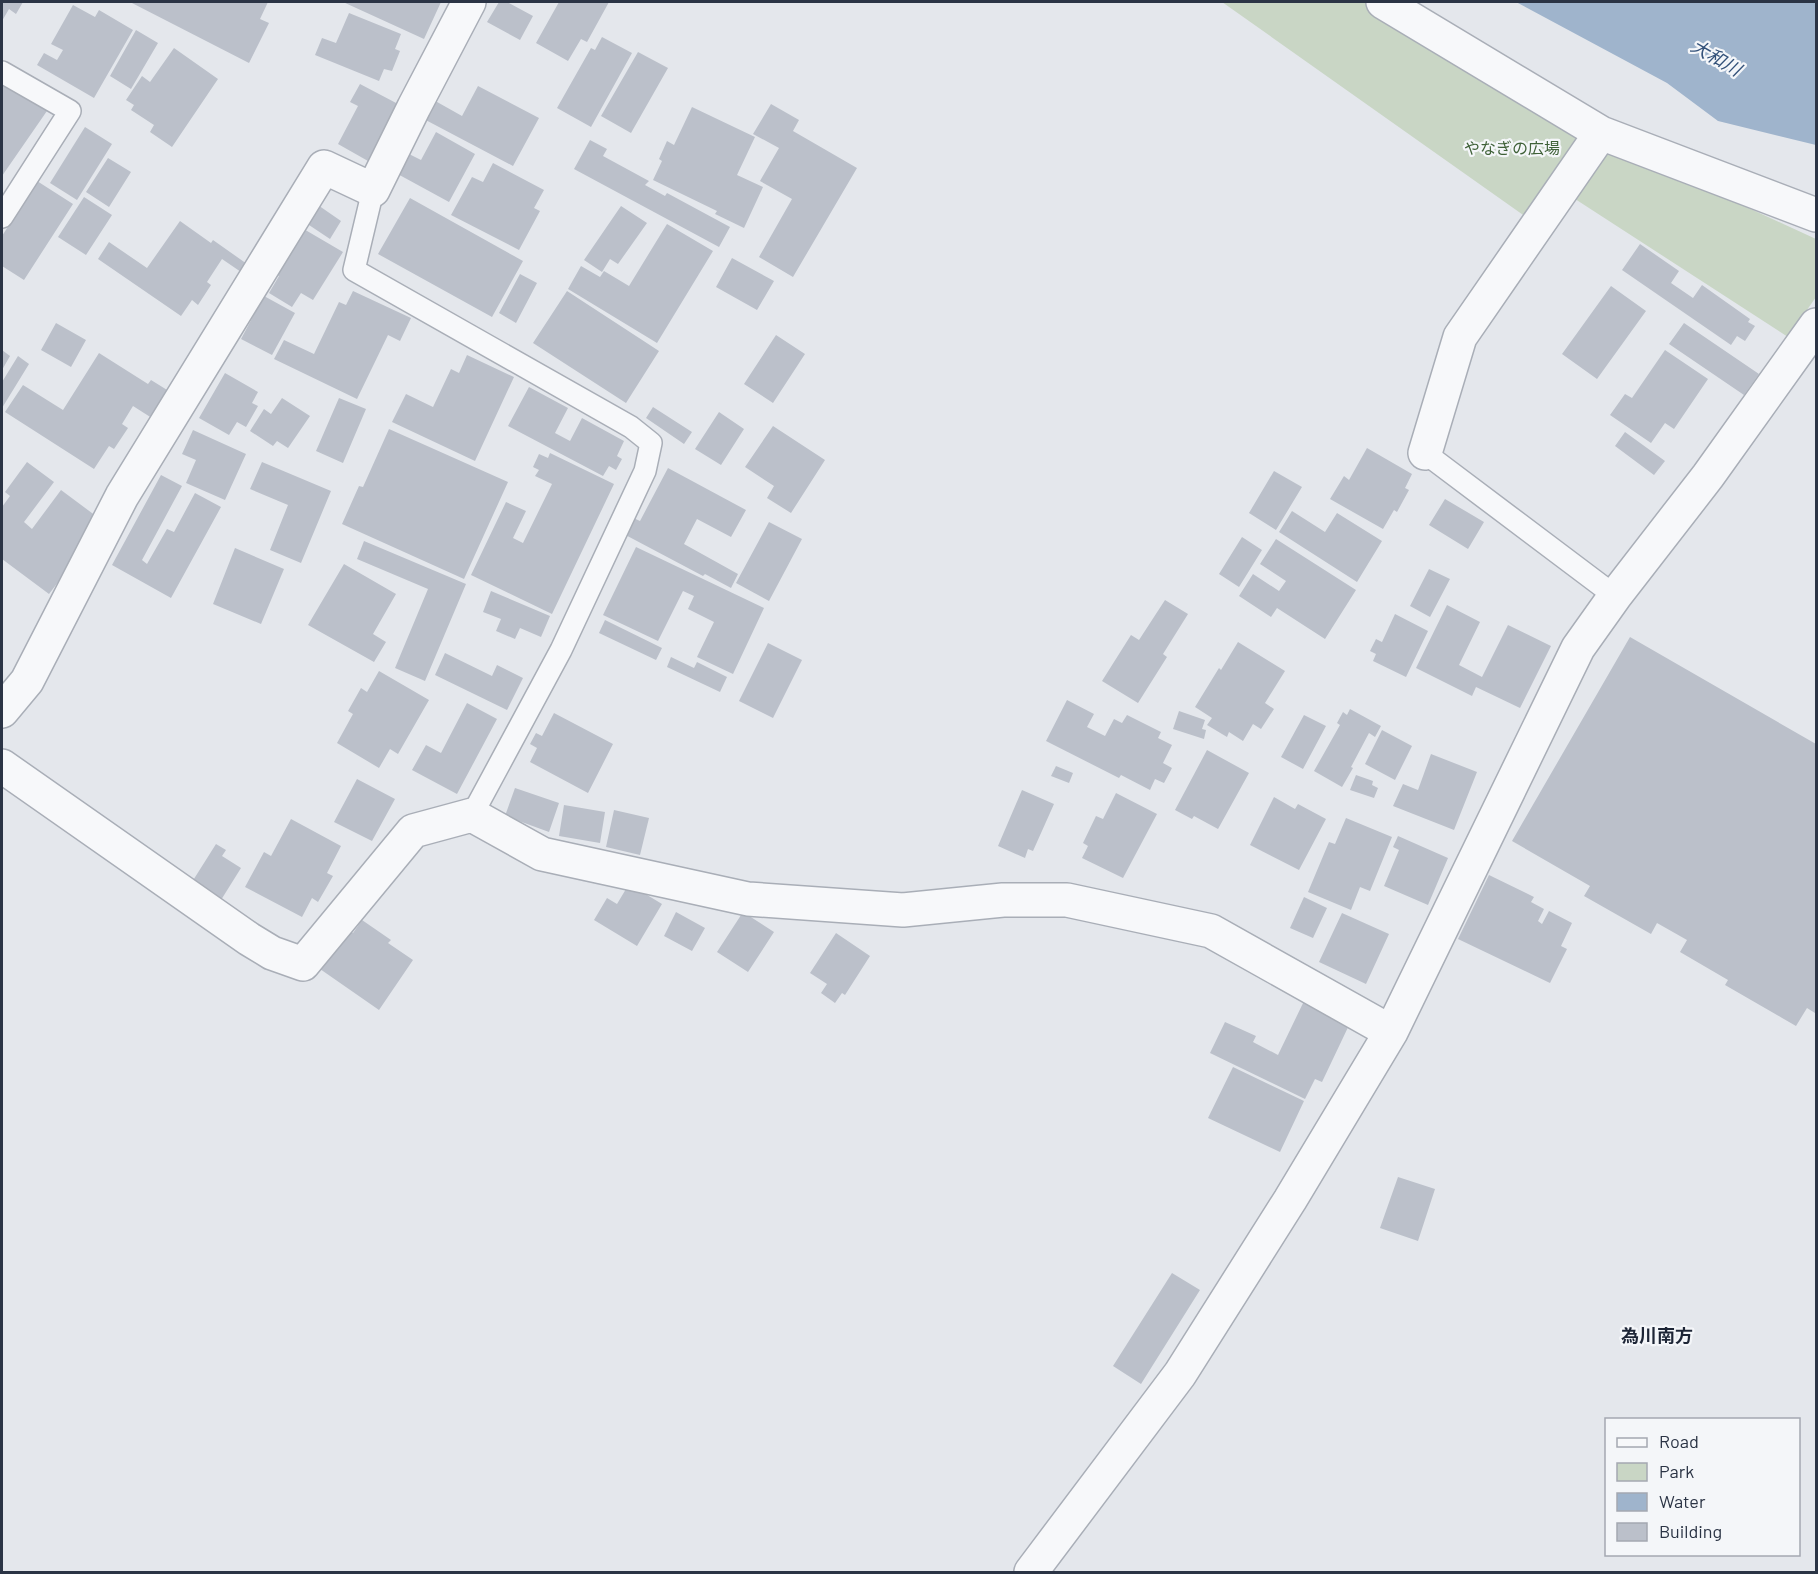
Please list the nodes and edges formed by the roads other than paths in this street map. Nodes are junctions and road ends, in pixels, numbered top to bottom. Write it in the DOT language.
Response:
graph roads {
  1 [pos="469,2"];
  2 [pos="1383,2"];
  3 [pos="2,72"];
  4 [pos="1601,134"];
  5 [pos="373,190"];
  6 [pos="1816,215"];
  7 [pos="2,217"];
  8 [pos="1816,325"];
  9 [pos="1425,453"];
  10 [pos="1615,596"];
  11 [pos="2,711"];
  12 [pos="2,766"];
  13 [pos="472,815"];
  14 [pos="1390,1032"];
  15 [pos="1030,1572"];
  1 -- 5 [label="street"];
  2 -- 4 [label="street"];
  3 -- 7 [label="lane"];
  4 -- 6 [label="street"];
  4 -- 9 [label="street"];
  5 -- 11 [label="street"];
  5 -- 13 [label="lane"];
  8 -- 10 [label="street"];
  9 -- 10 [label="lane"];
  10 -- 14 [label="street"];
  12 -- 13 [label="street"];
  13 -- 14 [label="street"];
  14 -- 15 [label="street"];
}
